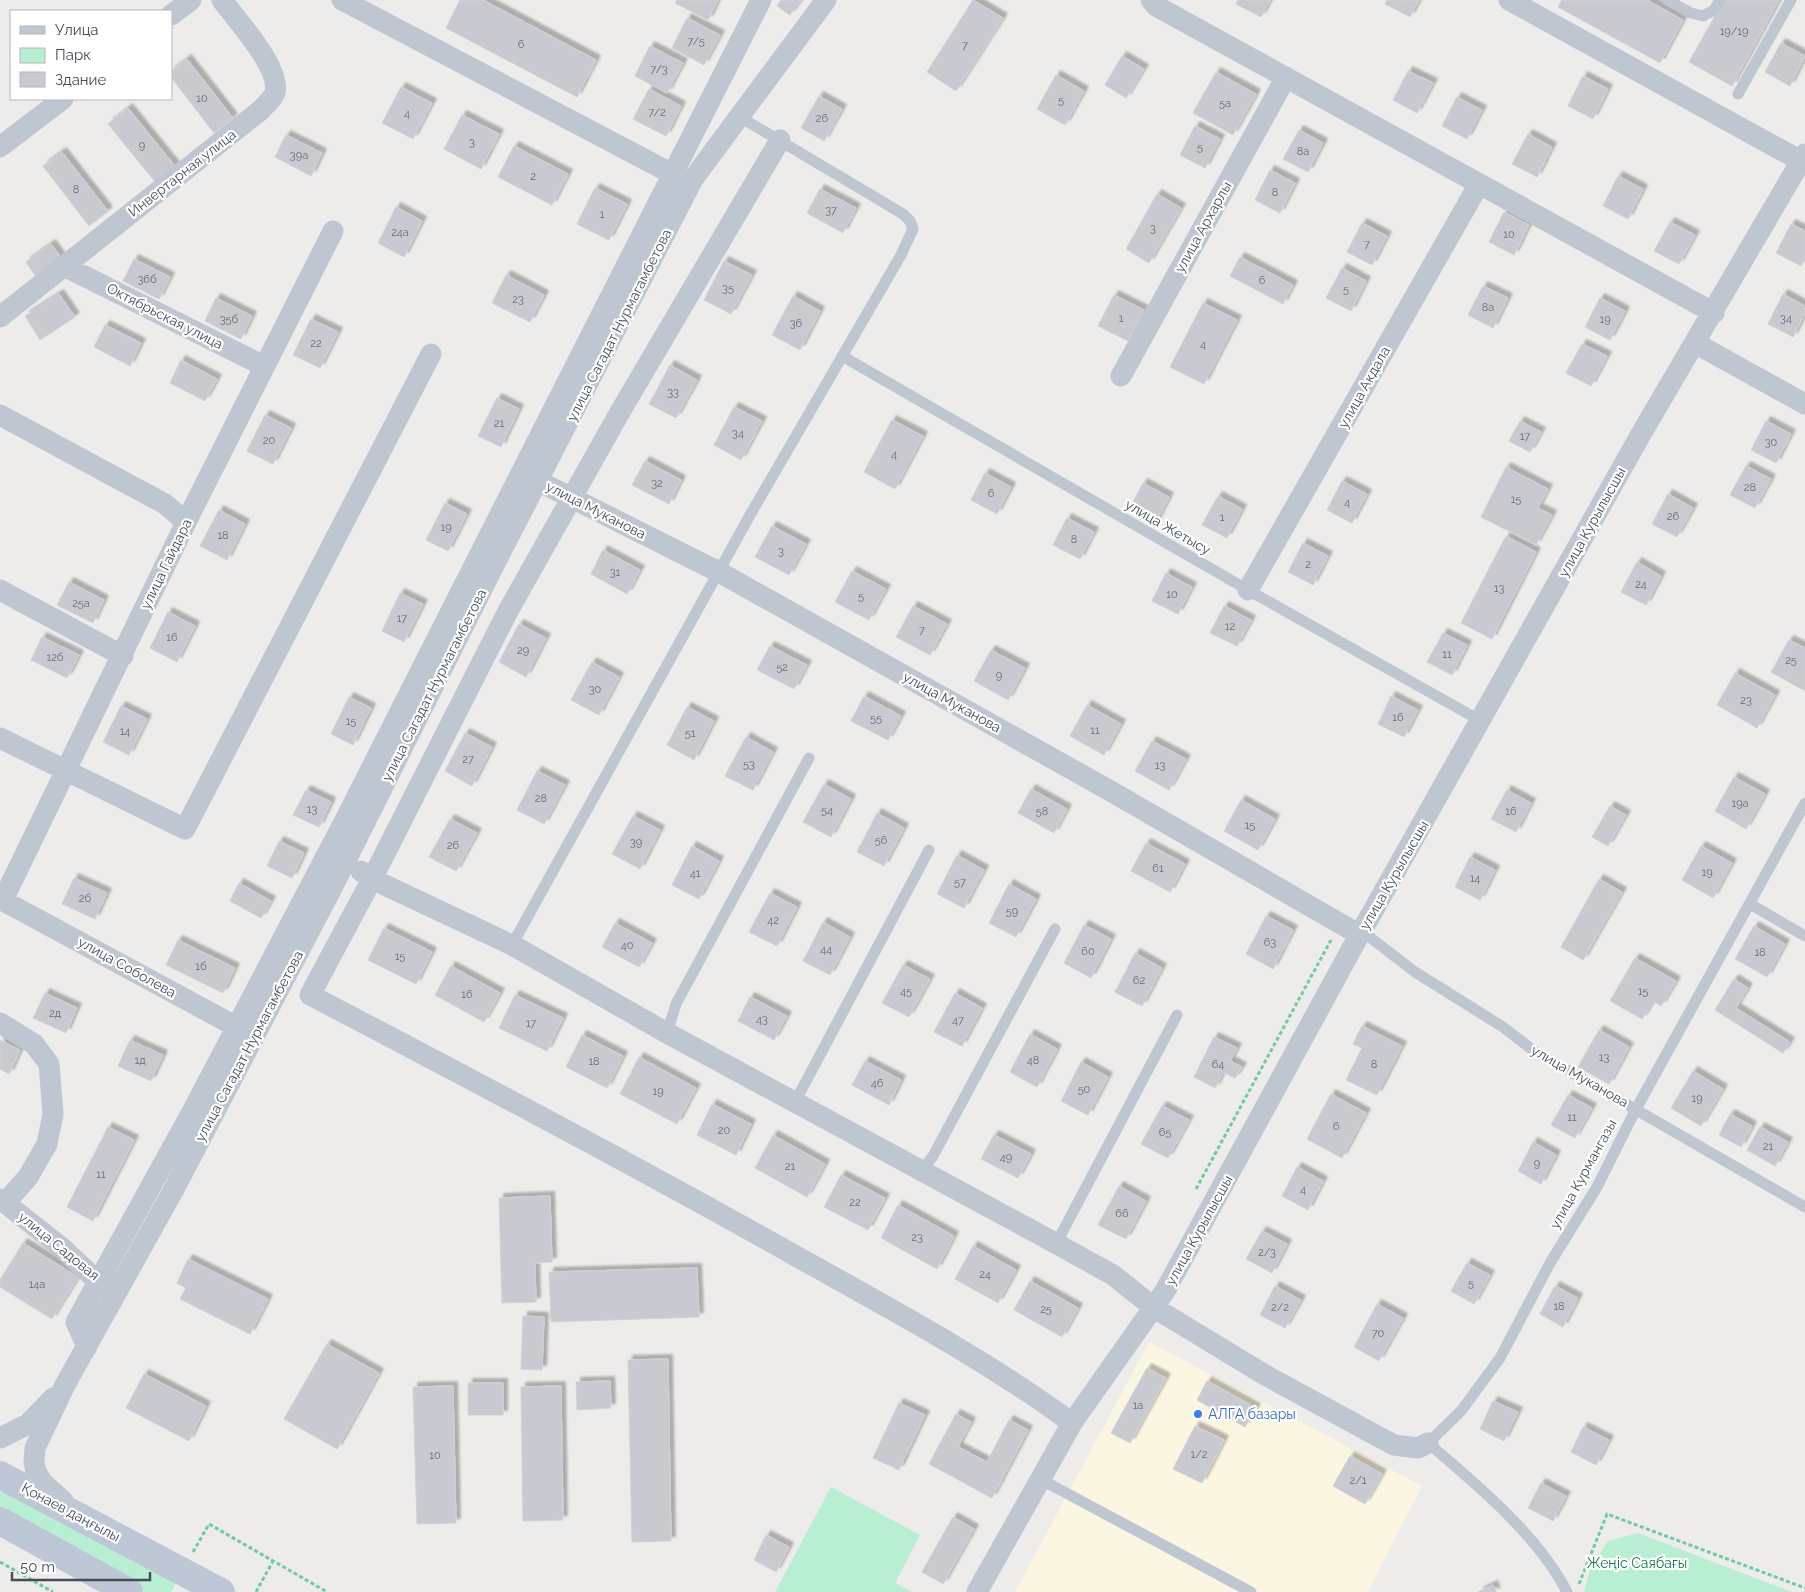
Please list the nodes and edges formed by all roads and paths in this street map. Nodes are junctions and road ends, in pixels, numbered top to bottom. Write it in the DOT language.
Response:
graph roads {
  1 [pos="191,0"];
  2 [pos="222,0"];
  3 [pos="342,0"];
  4 [pos="761,0"];
  5 [pos="826,0"];
  6 [pos="1151,0"];
  7 [pos="1510,0"];
  8 [pos="1667,0"];
  9 [pos="1720,0"];
  10 [pos="1791,0"];
  11 [pos="172,15"];
  12 [pos="1286,78"];
  13 [pos="1738,94"];
  14 [pos="62,100"];
  15 [pos="740,116"];
  16 [pos="780,140"];
  17 [pos="0,147"];
  18 [pos="1803,157"];
  19 [pos="672,173"];
  20 [pos="691,184"];
  21 [pos="1479,184"];
  22 [pos="333,231"];
  23 [pos="66,267"];
  24 [pos="1714,313"];
  25 [pos="0,317"];
  26 [pos="1696,343"];
  27 [pos="431,354"];
  28 [pos="842,356"];
  29 [pos="264,366"];
  30 [pos="1121,376"];
  31 [pos="1805,404"];
  32 [pos="0,415"];
  33 [pos="538,481"];
  34 [pos="572,498"];
  35 [pos="186,522"];
  36 [pos="718,572"];
  37 [pos="0,590"];
  38 [pos="1248,590"];
  39 [pos="122,656"];
  40 [pos="1481,721"];
  41 [pos="0,738"];
  42 [pos="809,758"];
  43 [pos="66,770"];
  44 [pos="1805,803"];
  45 [pos="929,850"];
  46 [pos="346,861"];
  47 [pos="372,879"];
  48 [pos="1,899"];
  49 [pos="1750,904"];
  50 [pos="1340,923"];
  51 [pos="1055,929"];
  52 [pos="1361,933"];
  53 [pos="1805,936"];
  54 [pos="512,945"];
  55 [pos="1176,1015"];
  56 [pos="0,1023"];
  57 [pos="245,1031"];
  58 [pos="667,1033"];
  59 [pos="795,1102"];
  60 [pos="1636,1109"];
  61 [pos="922,1171"];
  62 [pos="1194,1193"];
  63 [pos="2,1201"];
  64 [pos="1805,1207"];
  65 [pos="1056,1244"];
  66 [pos="100,1280"];
  67 [pos="120,1290"];
  68 [pos="1153,1308"];
  69 [pos="87,1347"];
  70 [pos="65,1386"];
  71 [pos="1072,1423"];
  72 [pos="0,1438"];
  73 [pos="1428,1443"];
  74 [pos="0,1475"];
  75 [pos="1040,1479"];
  76 [pos="0,1521"];
  77 [pos="93,1525"];
  78 [pos="190,1557"];
  79 [pos="273,1561"];
  80 [pos="0,1562"];
  81 [pos="1578,1587"];
  82 [pos="1805,1588"];
  83 [pos="217,1591"];
  84 [pos="53,1592"];
  85 [pos="129,1592"];
  86 [pos="256,1592"];
  87 [pos="327,1592"];
  88 [pos="977,1592"];
  89 [pos="1251,1592"];
  90 [pos="1567,1592"];
  1 -- 11 [label="street"];
  2 -- 23 [label="street, Инвертарная улица"];
  3 -- 19 [label="street"];
  4 -- 19 [label="street"];
  5 -- 15 [label="street, улица Сагадат Нурмагамбетова"];
  6 -- 12 [label="street"];
  7 -- 18 [label="street"];
  8 -- 9 [label="lane"];
  10 -- 13 [label="lane"];
  12 -- 21 [label="street"];
  12 -- 30 [label="street, улица Архарлы"];
  14 -- 17 [label="street"];
  15 -- 16 [label="lane"];
  15 -- 20 [label="street, улица Сагадат Нурмагамбетова"];
  16 -- 28 [label="lane"];
  16 -- 34 [label="street"];
  18 -- 24 [label="street, улица Курылысшы"];
  19 -- 20 [label="street"];
  19 -- 57 [label="street"];
  20 -- 33 [label="street, улица Сагадат Нурмагамбетова"];
  21 -- 24 [label="street"];
  21 -- 38 [label="street, улица Акдала"];
  22 -- 29 [label="street, улица Гайдара"];
  23 -- 25 [label="street, Инвертарная улица"];
  23 -- 29 [label="street, Октябрьская улица"];
  24 -- 26 [label="street, улица Курылысшы"];
  26 -- 31 [label="street"];
  26 -- 40 [label="street, улица Курылысшы"];
  27 -- 43 [label="street"];
  28 -- 36 [label="lane"];
  28 -- 38 [label="lane, улица Жетысу"];
  29 -- 35 [label="street, улица Гайдара"];
  32 -- 35 [label="street"];
  33 -- 34 [label="street, улица Муканова"];
  33 -- 46 [label="street, улица Сагадат Нурмагамбетова"];
  34 -- 36 [label="street, улица Муканова"];
  34 -- 47 [label="street"];
  35 -- 39 [label="street, улица Гайдара"];
  36 -- 50 [label="street, улица Муканова"];
  36 -- 54 [label="lane"];
  37 -- 39 [label="street"];
  38 -- 40 [label="lane, улица Жетысу"];
  39 -- 43 [label="street, улица Гайдара"];
  40 -- 52 [label="street, улица Курылысшы"];
  41 -- 43 [label="street"];
  42 -- 58 [label="lane"];
  43 -- 48 [label="street, улица Гайдара"];
  44 -- 49 [label="lane, улица Курмангазы"];
  45 -- 59 [label="lane"];
  46 -- 47 [label="street"];
  46 -- 57 [label="street, улица Сагадат Нурмагамбетова"];
  47 -- 54 [label="street"];
  47 -- 71 [label="street"];
  48 -- 57 [label="street, улица Соболева"];
  49 -- 53 [label="lane"];
  49 -- 60 [label="lane, улица Курмангазы"];
  50 -- 52 [label="street, улица Муканова"];
  50 -- 62 [label="path"];
  51 -- 61 [label="lane"];
  52 -- 60 [label="lane, улица Муканова"];
  52 -- 68 [label="street, улица Курылысшы"];
  54 -- 58 [label="street"];
  55 -- 65 [label="lane"];
  56 -- 63 [label="street"];
  57 -- 66 [label="street"];
  57 -- 67 [label="street, улица Сагадат Нурмагамбетова"];
  58 -- 59 [label="street"];
  59 -- 61 [label="street"];
  60 -- 64 [label="lane, улица Муканова"];
  60 -- 73 [label="lane, улица Курмангазы"];
  61 -- 65 [label="street"];
  63 -- 66 [label="street, улица Садовая"];
  65 -- 68 [label="street"];
  66 -- 67 [label="street, улица Садовая"];
  66 -- 69 [label="street"];
  67 -- 69 [label="street, улица Сагадат Нурмагамбетова"];
  68 -- 71 [label="street, улица Курылысшы"];
  68 -- 73 [label="street"];
  69 -- 70 [label="street, улица Сагадат Нурмагамбетова"];
  70 -- 72 [label="street, улица Сагадат Нурмагамбетова"];
  70 -- 77 [label="street, улица Сагадат Нурмагамбетова"];
  71 -- 75 [label="street, улица Курылысшы"];
  73 -- 90 [label="lane"];
  74 -- 77 [label="main road, Қонаев даңғылы"];
  75 -- 88 [label="street, улица Курылысшы"];
  75 -- 89 [label="lane"];
  76 -- 85 [label="main road"];
  77 -- 83 [label="main road, Қонаев даңғылы"];
  78 -- 79 [label="path"];
  79 -- 86 [label="path"];
  79 -- 87 [label="path"];
  80 -- 84 [label="path"];
  81 -- 82 [label="path"];
}
